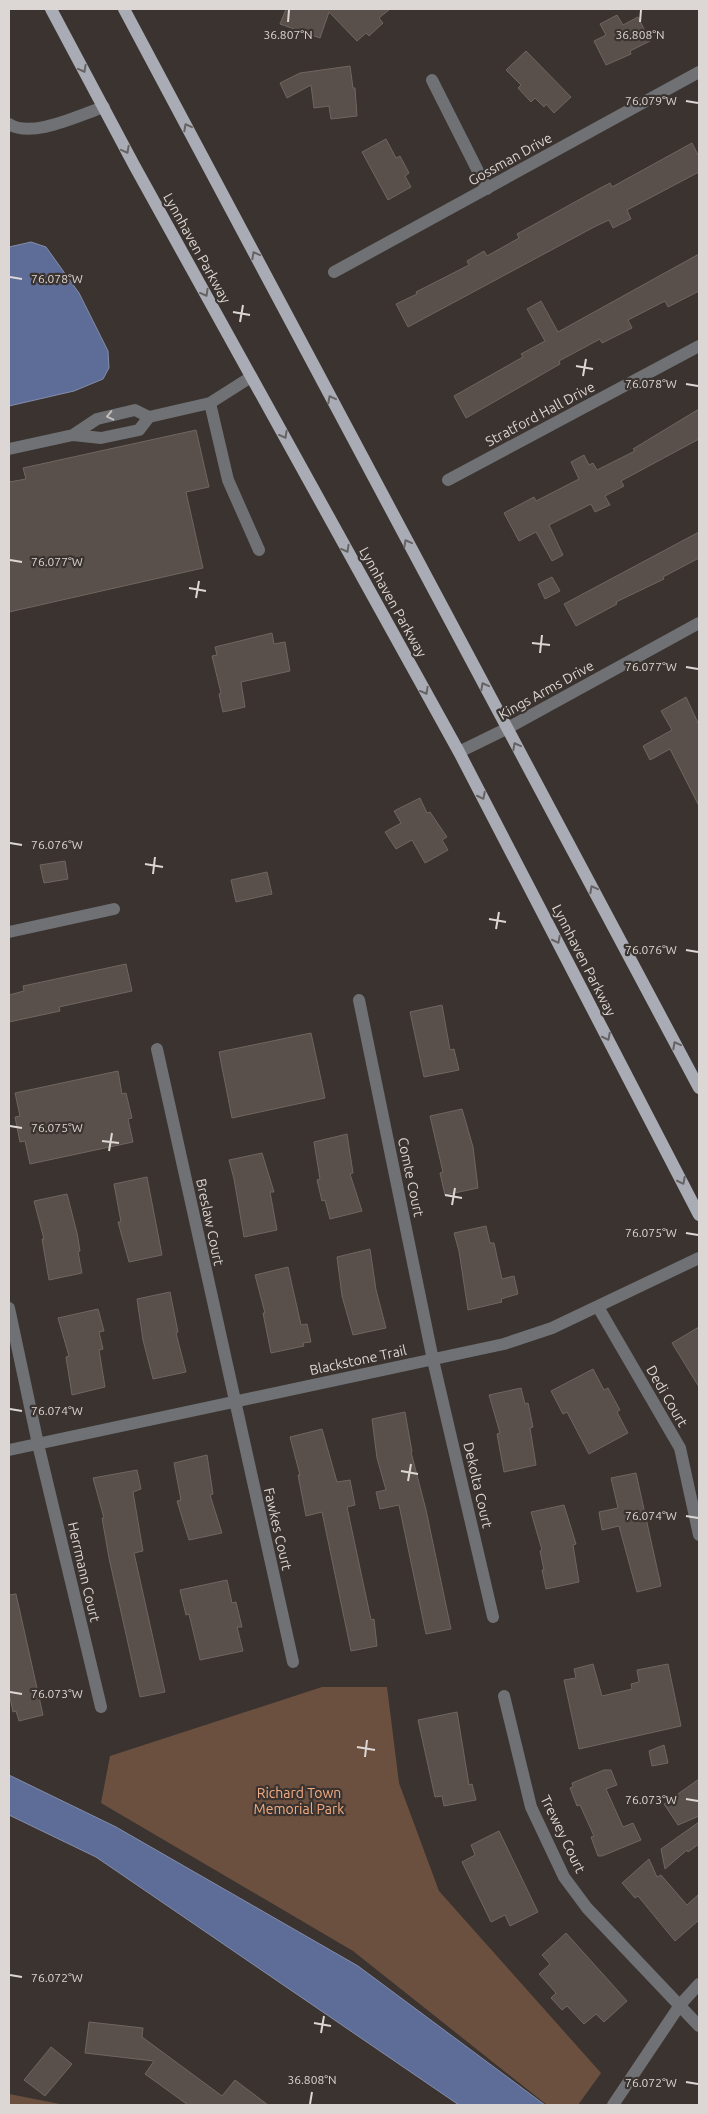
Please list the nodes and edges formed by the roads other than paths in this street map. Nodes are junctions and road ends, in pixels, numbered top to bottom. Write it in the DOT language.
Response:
graph roads {
  1 [pos="51,9"];
  2 [pos="124,9"];
  3 [pos="699,72"];
  4 [pos="432,80"];
  5 [pos="104,107"];
  6 [pos="9,124"];
  7 [pos="487,189"];
  8 [pos="334,272"];
  9 [pos="699,346"];
  10 [pos="251,377"];
  11 [pos="210,403"];
  12 [pos="149,417"];
  13 [pos="73,434"];
  14 [pos="9,449"];
  15 [pos="448,480"];
  16 [pos="259,550"];
  17 [pos="699,624"];
  18 [pos="506,729"];
  19 [pos="459,752"];
  20 [pos="114,909"];
  21 [pos="9,932"];
  22 [pos="359,1000"];
  23 [pos="157,1049"];
  24 [pos="699,1088"];
  25 [pos="699,1215"];
  26 [pos="699,1258"];
  27 [pos="598,1307"];
  28 [pos="9,1308"];
  29 [pos="433,1360"];
  30 [pos="234,1402"];
  31 [pos="38,1444"];
  32 [pos="9,1450"];
  33 [pos="699,1535"];
  34 [pos="493,1617"];
  35 [pos="292,1662"];
  36 [pos="504,1696"];
  37 [pos="101,1706"];
  38 [pos="699,1984"];
  39 [pos="680,2006"];
  40 [pos="699,2026"];
  41 [pos="613,2105"];
  1 -- 5 [label="main road, Lynnhaven Parkway, one-way"];
  18 -- 2 [label="main road, one-way"];
  3 -- 7 [label="street, Gossman Drive"];
  4 -- 7 [label="street"];
  5 -- 6 [label="street"];
  5 -- 10 [label="main road, Lynnhaven Parkway, one-way"];
  7 -- 8 [label="street, Gossman Drive"];
  9 -- 15 [label="street, Stratford Hall Drive"];
  10 -- 11 [label="street"];
  10 -- 19 [label="main road, Lynnhaven Parkway, one-way"];
  11 -- 12 [label="street"];
  11 -- 16 [label="street"];
  12 -- 13 [label="street, one-way"];
  12 -- 13 [label="street"];
  13 -- 14 [label="street"];
  17 -- 18 [label="street, Kings Arms Drive"];
  18 -- 19 [label="street, Kings Arms Drive"];
  24 -- 18 [label="main road, one-way"];
  19 -- 25 [label="main road, Lynnhaven Parkway, one-way"];
  20 -- 21 [label="street"];
  22 -- 29 [label="street, Comte Court"];
  23 -- 30 [label="street, Breslaw Court"];
  26 -- 27 [label="street, Blackstone Trail"];
  27 -- 29 [label="street, Blackstone Trail"];
  27 -- 33 [label="street, Dedi Court"];
  28 -- 31 [label="street, Herrmann Court"];
  29 -- 30 [label="street, Blackstone Trail"];
  29 -- 34 [label="street, Dekolta Court"];
  30 -- 31 [label="street, Blackstone Trail"];
  30 -- 35 [label="street, Fawkes Court"];
  31 -- 32 [label="street, Blackstone Trail"];
  31 -- 37 [label="street, Herrmann Court"];
  36 -- 39 [label="street, Trewey Court"];
  38 -- 39 [label="street"];
  39 -- 40 [label="street, Trewey Court"];
  39 -- 41 [label="street"];
}
